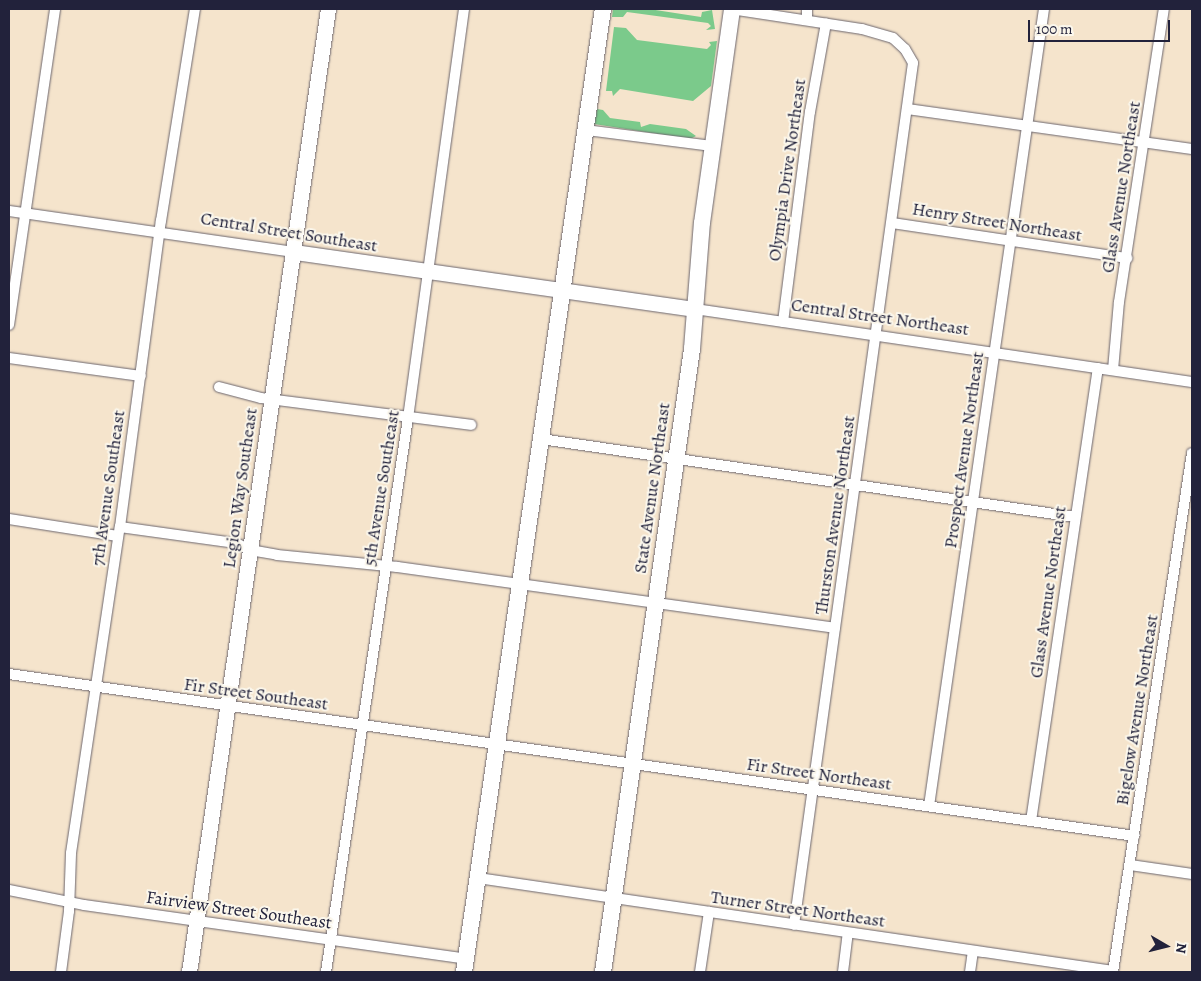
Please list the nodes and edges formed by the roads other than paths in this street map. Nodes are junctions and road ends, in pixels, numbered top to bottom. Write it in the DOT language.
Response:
graph roads {
  1 [pos="55,9"];
  2 [pos="196,9"];
  3 [pos="328,9"];
  4 [pos="464,9"];
  5 [pos="603,9"];
  6 [pos="732,9"];
  7 [pos="807,9"];
  8 [pos="1044,9"];
  9 [pos="1164,9"];
  10 [pos="807,20"];
  11 [pos="826,23"];
  12 [pos="908,109"];
  13 [pos="1029,124"];
  14 [pos="586,130"];
  15 [pos="1145,141"];
  16 [pos="713,146"];
  17 [pos="1192,149"];
  18 [pos="9,211"];
  19 [pos="26,213"];
  20 [pos="892,223"];
  21 [pos="162,232"];
  22 [pos="1011,240"];
  23 [pos="294,252"];
  24 [pos="1126,258"];
  25 [pos="428,272"];
  26 [pos="562,292"];
  27 [pos="695,309"];
  28 [pos="784,322"];
  29 [pos="9,325"];
  30 [pos="876,335"];
  31 [pos="994,352"];
  32 [pos="9,358"];
  33 [pos="1098,368"];
  34 [pos="1112,370"];
  35 [pos="141,376"];
  36 [pos="1192,382"];
  37 [pos="219,387"];
  38 [pos="272,399"];
  39 [pos="408,418"];
  40 [pos="472,425"];
  41 [pos="541,439"];
  42 [pos="1192,453"];
  43 [pos="676,459"];
  44 [pos="855,485"];
  45 [pos="973,502"];
  46 [pos="1188,507"];
  47 [pos="1075,517"];
  48 [pos="9,519"];
  49 [pos="119,531"];
  50 [pos="250,550"];
  51 [pos="386,566"];
  52 [pos="520,586"];
  53 [pos="656,604"];
  54 [pos="835,628"];
  55 [pos="9,674"];
  56 [pos="95,687"];
  57 [pos="229,707"];
  58 [pos="363,726"];
  59 [pos="498,745"];
  60 [pos="632,764"];
  61 [pos="813,789"];
  62 [pos="929,806"];
  63 [pos="1031,821"];
  64 [pos="1134,836"];
  65 [pos="1130,865"];
  66 [pos="1192,874"];
  67 [pos="478,878"];
  68 [pos="9,890"];
  69 [pos="613,898"];
  70 [pos="70,901"];
  71 [pos="709,912"];
  72 [pos="196,921"];
  73 [pos="794,925"];
  74 [pos="848,932"];
  75 [pos="331,939"];
  76 [pos="973,951"];
  77 [pos="465,966"];
  78 [pos="61,972"];
  79 [pos="189,972"];
  80 [pos="326,972"];
  81 [pos="602,972"];
  82 [pos="700,972"];
  83 [pos="843,972"];
  84 [pos="970,972"];
  85 [pos="1113,972"];
  1 -- 19 [label="street"];
  2 -- 21 [label="street, 7th Avenue Southeast"];
  3 -- 23 [label="street, Legion Way Southeast"];
  4 -- 25 [label="street, 5th Avenue Southeast"];
  5 -- 14 [label="main road"];
  6 -- 10 [label="street"];
  6 -- 16 [label="main road, State Avenue Northeast"];
  7 -- 10 [label="street"];
  8 -- 13 [label="street, Prospect Avenue Northeast"];
  9 -- 15 [label="street, Glass Avenue Northeast"];
  10 -- 11 [label="street"];
  11 -- 12 [label="street, Thurston Avenue Northeast"];
  11 -- 28 [label="street, Olympia Drive Northeast"];
  12 -- 13 [label="street"];
  12 -- 20 [label="street, Thurston Avenue Northeast"];
  13 -- 15 [label="street"];
  13 -- 22 [label="street, Prospect Avenue Northeast"];
  14 -- 16 [label="street"];
  14 -- 26 [label="main road"];
  15 -- 17 [label="street"];
  15 -- 24 [label="street, Glass Avenue Northeast"];
  16 -- 27 [label="main road, State Avenue Northeast"];
  18 -- 19 [label="street, Central Street Southeast"];
  19 -- 21 [label="street, Central Street Southeast"];
  19 -- 29 [label="street"];
  20 -- 22 [label="street, Henry Street Northeast"];
  20 -- 30 [label="street, Thurston Avenue Northeast"];
  21 -- 23 [label="street, Central Street Southeast"];
  21 -- 35 [label="street, 7th Avenue Southeast"];
  22 -- 24 [label="street, Henry Street Northeast"];
  22 -- 31 [label="street, Prospect Avenue Northeast"];
  23 -- 25 [label="street, Central Street Southeast"];
  23 -- 38 [label="street, Legion Way Southeast"];
  24 -- 34 [label="street, Glass Avenue Northeast"];
  25 -- 26 [label="street, Central Street Southeast"];
  25 -- 39 [label="street, 5th Avenue Southeast"];
  26 -- 27 [label="street, Central Street Northeast"];
  26 -- 41 [label="main road"];
  27 -- 28 [label="street, Central Street Northeast"];
  27 -- 43 [label="main road, State Avenue Northeast"];
  28 -- 30 [label="street, Central Street Northeast"];
  30 -- 31 [label="street, Central Street Northeast"];
  30 -- 44 [label="street, Thurston Avenue Northeast"];
  31 -- 33 [label="street, Central Street Northeast"];
  31 -- 45 [label="street, Prospect Avenue Northeast"];
  32 -- 35 [label="street"];
  33 -- 34 [label="street, Central Street Northeast"];
  33 -- 47 [label="street, Glass Avenue Northeast"];
  34 -- 36 [label="street, Central Street Northeast"];
  35 -- 49 [label="street, 7th Avenue Southeast"];
  37 -- 38 [label="street"];
  38 -- 39 [label="street"];
  38 -- 50 [label="street, Legion Way Southeast"];
  39 -- 40 [label="street"];
  39 -- 51 [label="street, 5th Avenue Southeast"];
  41 -- 43 [label="street"];
  41 -- 52 [label="main road"];
  42 -- 46 [label="street, Bigelow Avenue Northeast"];
  43 -- 44 [label="street"];
  43 -- 53 [label="main road, State Avenue Northeast"];
  44 -- 45 [label="street"];
  44 -- 54 [label="street, Thurston Avenue Northeast"];
  45 -- 47 [label="street"];
  45 -- 62 [label="street, Prospect Avenue Northeast"];
  46 -- 64 [label="street, Bigelow Avenue Northeast"];
  47 -- 63 [label="street, Glass Avenue Northeast"];
  48 -- 49 [label="street"];
  49 -- 50 [label="street"];
  49 -- 56 [label="street, 7th Avenue Southeast"];
  50 -- 51 [label="street"];
  50 -- 57 [label="street, Legion Way Southeast"];
  51 -- 52 [label="street"];
  51 -- 58 [label="street, 5th Avenue Southeast"];
  52 -- 53 [label="street"];
  52 -- 59 [label="main road"];
  53 -- 54 [label="street"];
  53 -- 60 [label="main road, State Avenue Northeast"];
  54 -- 61 [label="street, Thurston Avenue Northeast"];
  55 -- 56 [label="street, Fir Street Southeast"];
  56 -- 57 [label="street, Fir Street Southeast"];
  56 -- 70 [label="street, 7th Avenue Southeast"];
  57 -- 58 [label="street, Fir Street Southeast"];
  57 -- 72 [label="street, Legion Way Southeast"];
  58 -- 59 [label="street, Fir Street Southeast"];
  58 -- 75 [label="street, 5th Avenue Southeast"];
  59 -- 60 [label="street, Fir Street Northeast"];
  59 -- 67 [label="main road"];
  60 -- 61 [label="street, Fir Street Northeast"];
  60 -- 69 [label="main road, State Avenue Northeast"];
  61 -- 62 [label="street, Fir Street Northeast"];
  61 -- 73 [label="street, Thurston Avenue Northeast"];
  62 -- 63 [label="street, Fir Street Northeast"];
  63 -- 64 [label="street, Fir Street Northeast"];
  64 -- 65 [label="street, Bigelow Avenue Northeast"];
  65 -- 66 [label="street"];
  65 -- 85 [label="street, Bigelow Avenue Northeast"];
  67 -- 69 [label="street, Turner Street Northeast"];
  67 -- 77 [label="main road"];
  68 -- 70 [label="street, Fairview Street Southeast"];
  69 -- 71 [label="street, Turner Street Northeast"];
  69 -- 81 [label="main road, State Avenue Northeast"];
  70 -- 72 [label="street, Fairview Street Southeast"];
  70 -- 78 [label="street, 7th Avenue Southeast"];
  71 -- 73 [label="street, Turner Street Northeast"];
  71 -- 82 [label="street"];
  72 -- 75 [label="street, Fairview Street Southeast"];
  72 -- 79 [label="street, Legion Way Southeast"];
  73 -- 74 [label="street, Turner Street Northeast"];
  74 -- 76 [label="street, Turner Street Northeast"];
  74 -- 83 [label="street"];
  75 -- 77 [label="street, Fairview Street Southeast"];
  75 -- 80 [label="street, 5th Avenue Southeast"];
  76 -- 84 [label="street"];
  76 -- 85 [label="street, Turner Street Northeast"];
}
